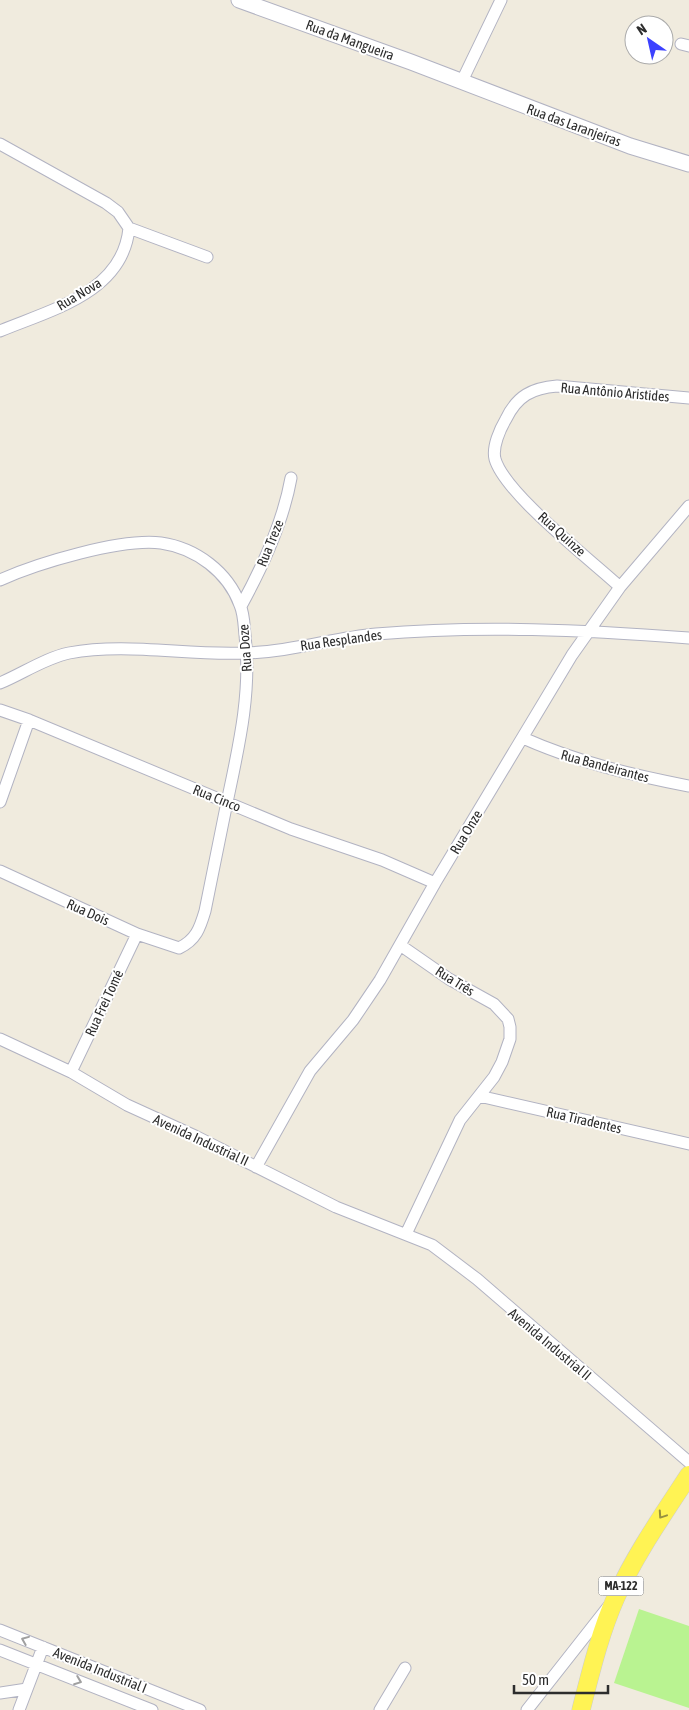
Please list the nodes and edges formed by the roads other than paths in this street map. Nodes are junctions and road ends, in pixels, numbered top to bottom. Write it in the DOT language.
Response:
graph roads {
  1 [pos="239,0"];
  2 [pos="501,0"];
  3 [pos="462,81"];
  4 [pos="0,144"];
  5 [pos="689,164"];
  6 [pos="129,228"];
  7 [pos="207,256"];
  8 [pos="0,331"];
  9 [pos="542,387"];
  10 [pos="689,398"];
  11 [pos="291,478"];
  12 [pos="689,506"];
  13 [pos="0,580"];
  14 [pos="620,587"];
  15 [pos="241,606"];
  16 [pos="590,630"];
  17 [pos="689,638"];
  18 [pos="248,653"];
  19 [pos="0,684"];
  20 [pos="0,710"];
  21 [pos="29,720"];
  22 [pos="523,738"];
  23 [pos="689,786"];
  24 [pos="0,802"];
  25 [pos="227,802"];
  26 [pos="0,871"];
  27 [pos="435,883"];
  28 [pos="136,934"];
  29 [pos="400,945"];
  30 [pos="179,948"];
  31 [pos="0,1039"];
  32 [pos="71,1072"];
  33 [pos="478,1096"];
  34 [pos="689,1144"];
  35 [pos="256,1167"];
  36 [pos="406,1234"];
  37 [pos="689,1462"];
  38 [pos="689,1475"];
  39 [pos="616,1598"];
  40 [pos="0,1630"];
  41 [pos="43,1647"];
  42 [pos="0,1650"];
  43 [pos="36,1665"];
  44 [pos="405,1668"];
  45 [pos="27,1689"];
  46 [pos="0,1693"];
  47 [pos="19,1710"];
  48 [pos="152,1710"];
  49 [pos="200,1710"];
  50 [pos="380,1710"];
  51 [pos="527,1710"];
  52 [pos="581,1710"];
  1 -- 3 [label="street, Rua da Mangueira"];
  2 -- 3 [label="street"];
  3 -- 5 [label="street, Rua das Laranjeiras"];
  4 -- 6 [label="street"];
  6 -- 7 [label="street"];
  6 -- 8 [label="street, Rua Nova"];
  9 -- 10 [label="street, Rua Antônio Aristides"];
  9 -- 14 [label="street, Rua Quinze"];
  11 -- 15 [label="street, Rua Treze"];
  12 -- 14 [label="street, Rua Onze"];
  13 -- 15 [label="street, Rua Doze"];
  14 -- 16 [label="street, Rua Onze"];
  15 -- 18 [label="street, Rua Doze"];
  16 -- 17 [label="street, Rua Resplandes"];
  16 -- 18 [label="street, Rua Resplandes"];
  16 -- 22 [label="street, Rua Onze"];
  18 -- 19 [label="street, Rua Resplandes"];
  18 -- 25 [label="street, Rua Doze"];
  20 -- 21 [label="street, Rua Cinco"];
  21 -- 24 [label="street"];
  21 -- 25 [label="street, Rua Cinco"];
  22 -- 23 [label="street, Rua Bandeirantes"];
  22 -- 27 [label="street, Rua Onze"];
  25 -- 27 [label="street, Rua Cinco"];
  25 -- 30 [label="street, Rua Doze"];
  26 -- 28 [label="street, Rua Dois"];
  27 -- 29 [label="street, Rua Onze"];
  28 -- 30 [label="street, Rua Dois"];
  28 -- 32 [label="street, Rua Frei Tomé"];
  29 -- 33 [label="street, Rua Três"];
  29 -- 35 [label="street, Rua Onze"];
  31 -- 32 [label="street, Avenida Industrial II"];
  32 -- 35 [label="street, Avenida Industrial II"];
  33 -- 34 [label="street, Rua Tiradentes"];
  33 -- 36 [label="street"];
  35 -- 36 [label="street, Avenida Industrial II"];
  36 -- 37 [label="street, Avenida Industrial II"];
  38 -- 39 [label="main road, MA-122, one-way"];
  39 -- 51 [label="street"];
  39 -- 52 [label="main road, MA-122"];
  41 -- 40 [label="street, Avenida Industrial I, one-way"];
  41 -- 43 [label="street"];
  41 -- 49 [label="street, Avenida Industrial I"];
  42 -- 43 [label="street, Avenida Industrial I"];
  43 -- 45 [label="street"];
  43 -- 48 [label="street, Avenida Industrial I, one-way"];
  44 -- 50 [label="street"];
  45 -- 46 [label="street"];
  45 -- 47 [label="street"];
}
